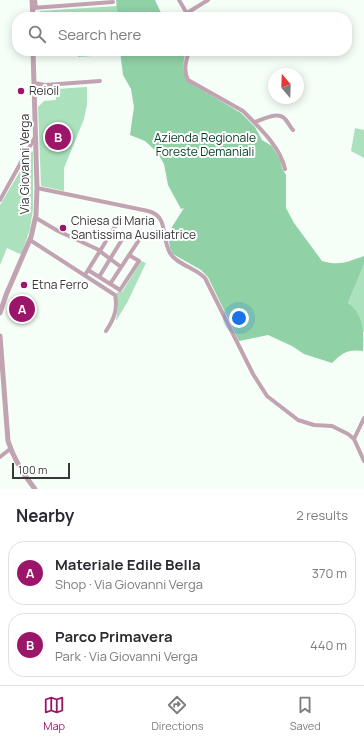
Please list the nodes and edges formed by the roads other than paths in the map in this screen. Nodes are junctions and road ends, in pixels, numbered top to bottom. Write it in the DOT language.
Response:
graph roads {
  1 [pos="32,0"];
  2 [pos="36,0"];
  3 [pos="179,0"];
  4 [pos="208,0"];
  5 [pos="114,2"];
  6 [pos="34,8"];
  7 [pos="33,12"];
  8 [pos="186,12"];
  9 [pos="192,12"];
  10 [pos="33,56"];
  11 [pos="188,56"];
  12 [pos="100,81"];
  13 [pos="34,83"];
  14 [pos="45,85"];
  15 [pos="34,90"];
  16 [pos="255,122"];
  17 [pos="293,130"];
  18 [pos="36,137"];
  19 [pos="285,169"];
  20 [pos="37,188"];
  21 [pos="0,200"];
  22 [pos="36,218"];
  23 [pos="116,226"];
  24 [pos="126,233"];
  25 [pos="30,240"];
  26 [pos="139,240"];
  27 [pos="100,252"];
  28 [pos="129,255"];
  29 [pos="110,259"];
  30 [pos="122,267"];
  31 [pos="88,270"];
  32 [pos="85,275"];
  33 [pos="99,277"];
  34 [pos="110,284"];
  35 [pos="0,313"];
  36 [pos="106,331"];
  37 [pos="0,336"];
  38 [pos="364,418"];
  39 [pos="354,439"];
  40 [pos="10,449"];
  41 [pos="0,456"];
  42 [pos="364,461"];
  43 [pos="35,489"];
  1 -- 6 [label="street"];
  2 -- 6 [label="street"];
  3 -- 8 [label="street"];
  4 -- 9 [label="street"];
  5 -- 6 [label="street"];
  6 -- 7 [label="street"];
  10 -- 13 [label="street, Via Giovanni Verga"];
  11 -- 16 [label="street"];
  12 -- 14 [label="street"];
  13 -- 14 [label="street"];
  13 -- 15 [label="street, Via Giovanni Verga"];
  14 -- 15 [label="street"];
  15 -- 18 [label="street, Via Giovanni Verga"];
  16 -- 17 [label="street"];
  16 -- 19 [label="street"];
  18 -- 20 [label="street, Via Giovanni Verga"];
  18 -- 21 [label="street"];
  20 -- 22 [label="street, Via Giovanni Verga"];
  20 -- 39 [label="street"];
  22 -- 25 [label="street, Via Giovanni Verga"];
  22 -- 27 [label="street"];
  23 -- 27 [label="street"];
  24 -- 29 [label="street"];
  25 -- 32 [label="street"];
  25 -- 35 [label="street, Via Giovanni Verga"];
  26 -- 28 [label="street"];
  27 -- 29 [label="street"];
  27 -- 31 [label="street"];
  28 -- 30 [label="street"];
  28 -- 34 [label="street"];
  29 -- 30 [label="street"];
  29 -- 33 [label="street"];
  30 -- 34 [label="street"];
  31 -- 32 [label="street"];
  31 -- 33 [label="street"];
  32 -- 36 [label="street"];
  33 -- 34 [label="street"];
  37 -- 40 [label="street"];
  38 -- 39 [label="street"];
  39 -- 42 [label="street"];
  40 -- 41 [label="street"];
  40 -- 43 [label="street"];
}
